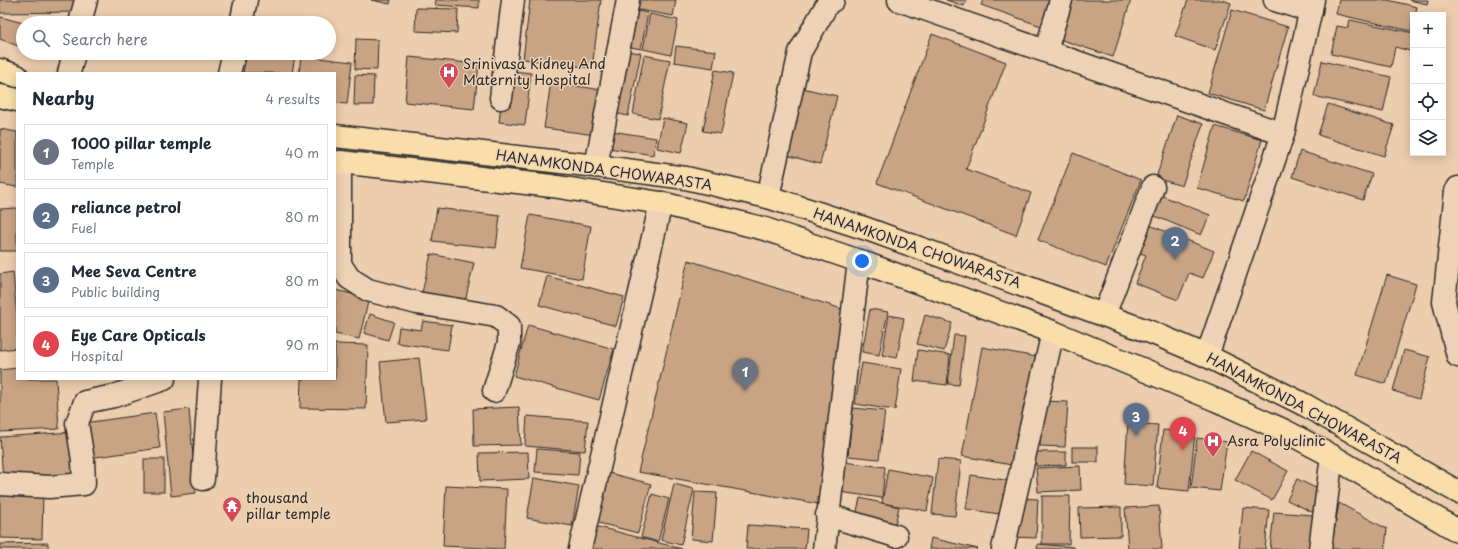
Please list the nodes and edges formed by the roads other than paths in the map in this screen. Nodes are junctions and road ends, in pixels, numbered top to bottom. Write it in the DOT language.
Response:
graph roads {
  1 [pos="86,0"];
  2 [pos="246,0"];
  3 [pos="513,0"];
  4 [pos="628,0"];
  5 [pos="833,0"];
  6 [pos="899,0"];
  7 [pos="1061,0"];
  8 [pos="1275,0"];
  9 [pos="1312,6"];
  10 [pos="82,16"];
  11 [pos="243,16"];
  12 [pos="1046,51"];
  13 [pos="72,60"];
  14 [pos="232,60"];
  15 [pos="0,70"];
  16 [pos="69,72"];
  17 [pos="229,72"];
  18 [pos="16,76"];
  19 [pos="0,96"];
  20 [pos="501,98"];
  21 [pos="16,100"];
  22 [pos="1283,134"];
  23 [pos="336,136"];
  24 [pos="338,163"];
  25 [pos="596,166"];
  26 [pos="1153,187"];
  27 [pos="1458,188"];
  28 [pos="768,197"];
  29 [pos="660,203"];
  30 [pos="859,261"];
  31 [pos="1104,315"];
  32 [pos="1053,332"];
  33 [pos="1207,356"];
  34 [pos="1458,356"];
  35 [pos="161,380"];
  36 [pos="210,380"];
  37 [pos="494,391"];
  38 [pos="1332,456"];
  39 [pos="203,479"];
  40 [pos="0,484"];
  41 [pos="1458,492"];
  42 [pos="827,515"];
  43 [pos="1458,531"];
  44 [pos="896,536"];
  45 [pos="580,549"];
  46 [pos="824,549"];
  47 [pos="1003,549"];
  48 [pos="1320,549"];
  1 -- 10 [label="street"];
  2 -- 11 [label="street"];
  3 -- 20 [label="street"];
  4 -- 25 [label="street"];
  5 -- 28 [label="street"];
  6 -- 12 [label="street"];
  7 -- 12 [label="street"];
  8 -- 9 [label="street"];
  9 -- 22 [label="street"];
  12 -- 22 [label="street"];
  13 -- 16 [label="street"];
  14 -- 17 [label="street"];
  15 -- 18 [label="highway"];
  19 -- 21 [label="highway"];
  22 -- 33 [label="street"];
  23 -- 25 [label="highway, HANAMKONDA CHOWARASTA"];
  24 -- 29 [label="highway"];
  24 -- 37 [label="street"];
  25 -- 28 [label="highway, HANAMKONDA CHOWARASTA"];
  26 -- 31 [label="street"];
  27 -- 34 [label="street"];
  28 -- 31 [label="highway, HANAMKONDA CHOWARASTA"];
  29 -- 30 [label="highway"];
  29 -- 45 [label="street"];
  30 -- 32 [label="highway"];
  30 -- 42 [label="street"];
  31 -- 33 [label="highway, HANAMKONDA CHOWARASTA"];
  32 -- 38 [label="highway"];
  32 -- 47 [label="street"];
  33 -- 41 [label="highway, HANAMKONDA CHOWARASTA"];
  35 -- 40 [label="street"];
  36 -- 39 [label="street"];
  38 -- 43 [label="highway"];
  38 -- 48 [label="street"];
  42 -- 44 [label="street"];
  42 -- 46 [label="street"];
}
